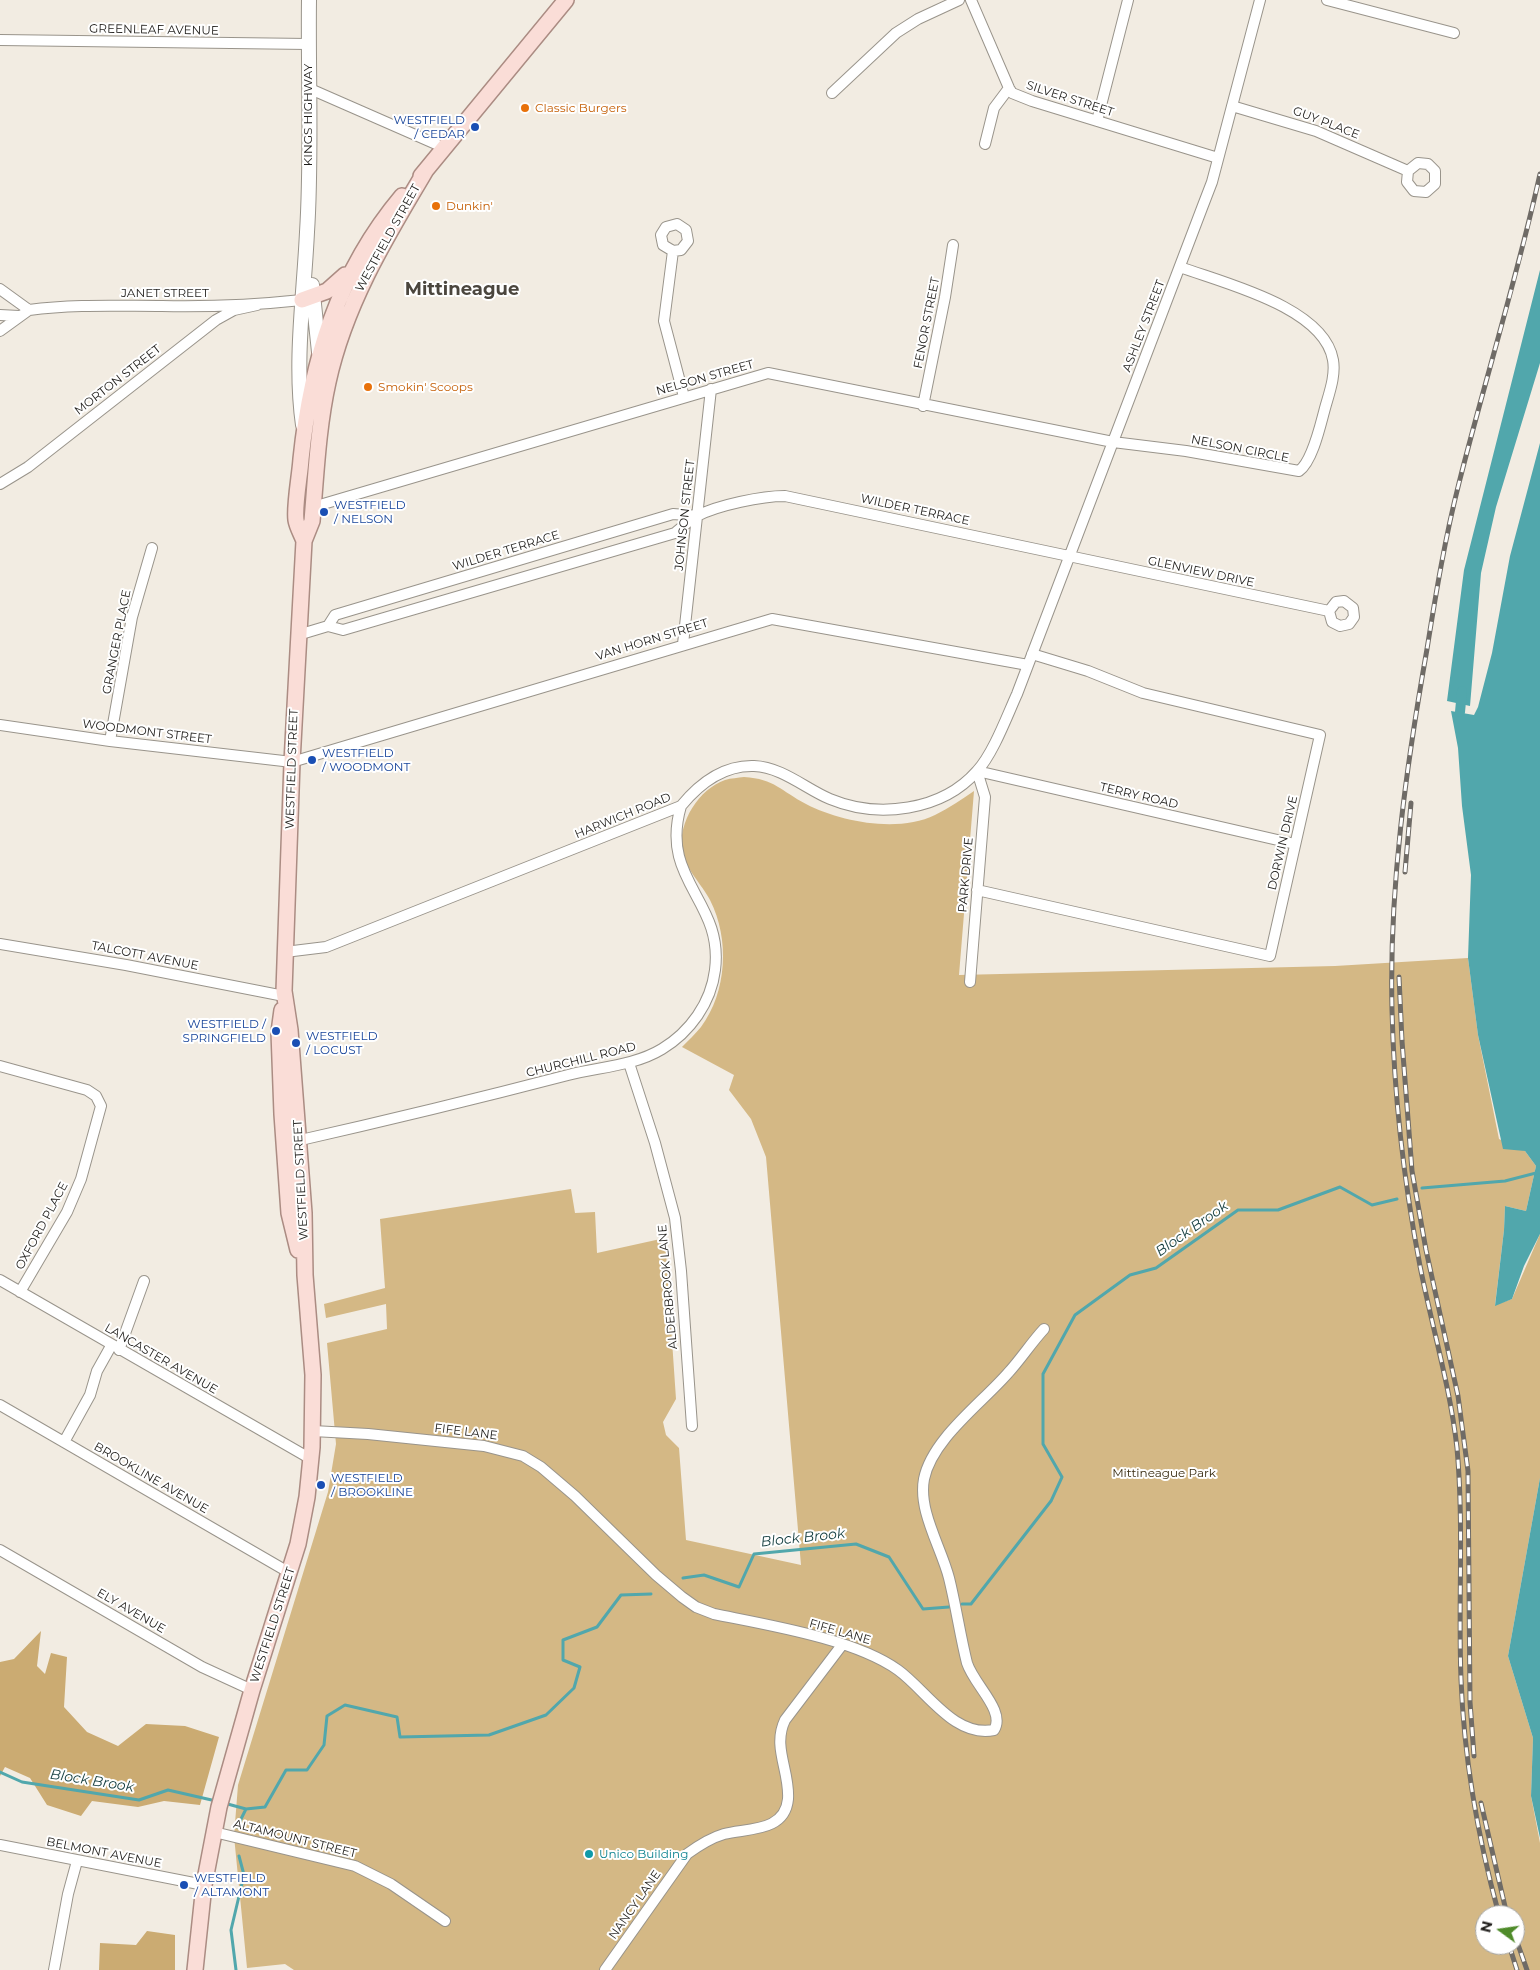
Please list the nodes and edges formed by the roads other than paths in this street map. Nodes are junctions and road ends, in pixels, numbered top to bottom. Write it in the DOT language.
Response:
graph roads {
  1 [pos="308,0"];
  2 [pos="566,0"];
  3 [pos="959,0"];
  4 [pos="970,0"];
  5 [pos="1128,0"];
  6 [pos="1260,0"];
  7 [pos="1327,0"];
  8 [pos="1454,34"];
  9 [pos="0,40"];
  10 [pos="308,44"];
  11 [pos="308,88"];
  12 [pos="1008,88"];
  13 [pos="832,93"];
  14 [pos="1232,106"];
  15 [pos="1097,121"];
  16 [pos="984,144"];
  17 [pos="445,148"];
  18 [pos="1218,158"];
  19 [pos="426,170"];
  20 [pos="1408,171"];
  21 [pos="953,245"];
  22 [pos="672,251"];
  23 [pos="354,264"];
  24 [pos="1180,267"];
  25 [pos="0,289"];
  26 [pos="308,298"];
  27 [pos="257,305"];
  28 [pos="24,313"];
  29 [pos="0,315"];
  30 [pos="0,331"];
  31 [pos="319,352"];
  32 [pos="711,389"];
  33 [pos="684,397"];
  34 [pos="923,406"];
  35 [pos="304,434"];
  36 [pos="1113,442"];
  37 [pos="0,484"];
  38 [pos="313,507"];
  39 [pos="698,516"];
  40 [pos="304,541"];
  41 [pos="152,548"];
  42 [pos="558,548"];
  43 [pos="1069,557"];
  44 [pos="564,565"];
  45 [pos="444,583"];
  46 [pos="448,600"];
  47 [pos="1329,611"];
  48 [pos="328,626"];
  49 [pos="298,635"];
  50 [pos="683,644"];
  51 [pos="1032,654"];
  52 [pos="1028,665"];
  53 [pos="0,725"];
  54 [pos="110,741"];
  55 [pos="292,762"];
  56 [pos="977,771"];
  57 [pos="681,806"];
  58 [pos="1295,844"];
  59 [pos="977,890"];
  60 [pos="0,944"];
  61 [pos="285,952"];
  62 [pos="970,982"];
  63 [pos="284,996"];
  64 [pos="629,1063"];
  65 [pos="0,1066"];
  66 [pos="291,1142"];
  67 [pos="0,1280"];
  68 [pos="144,1281"];
  69 [pos="20,1292"];
  70 [pos="1044,1329"];
  71 [pos="115,1348"];
  72 [pos="0,1406"];
  73 [pos="692,1426"];
  74 [pos="313,1431"];
  75 [pos="64,1442"];
  76 [pos="311,1459"];
  77 [pos="0,1550"];
  78 [pos="290,1573"];
  79 [pos="842,1645"];
  80 [pos="252,1690"];
  81 [pos="214,1832"];
  82 [pos="0,1845"];
  83 [pos="77,1860"];
  84 [pos="204,1885"];
  85 [pos="445,1921"];
  86 [pos="54,1970"];
  87 [pos="195,1970"];
  88 [pos="605,1970"];
  1 -- 10 [label="main road, KINGS HIGHWAY"];
  2 -- 17 [label="main road, WESTFIELD STREET"];
  3 -- 13 [label="street"];
  4 -- 12 [label="street, SILVER STREET"];
  5 -- 15 [label="street"];
  6 -- 14 [label="street, ASHLEY STREET"];
  7 -- 8 [label="street"];
  9 -- 10 [label="street, GREENLEAF AVENUE"];
  10 -- 11 [label="main road, KINGS HIGHWAY"];
  11 -- 17 [label="street"];
  11 -- 26 [label="main road, KINGS HIGHWAY"];
  12 -- 15 [label="street, SILVER STREET"];
  12 -- 16 [label="street"];
  14 -- 18 [label="street, ASHLEY STREET"];
  14 -- 20 [label="street, GUY PLACE"];
  15 -- 18 [label="street, SILVER STREET"];
  17 -- 19 [label="main road, WESTFIELD STREET"];
  18 -- 24 [label="street, ASHLEY STREET"];
  19 -- 23 [label="main road, WESTFIELD STREET"];
  19 -- 38 [label="main road, WESTFIELD STREET"];
  21 -- 34 [label="street, FENOR STREET"];
  22 -- 33 [label="street"];
  23 -- 26 [label="main road"];
  23 -- 31 [label="main road, WESTFIELD STREET"];
  24 -- 36 [label="street, ASHLEY STREET"];
  24 -- 36 [label="street, NELSON CIRCLE"];
  25 -- 28 [label="street"];
  26 -- 27 [label="street, JANET STREET"];
  26 -- 31 [label="main road, KINGS HIGHWAY"];
  26 -- 35 [label="main road, KINGS HIGHWAY"];
  27 -- 28 [label="street, JANET STREET"];
  27 -- 37 [label="street, MORTON STREET"];
  28 -- 29 [label="street, JANET STREET"];
  28 -- 30 [label="street"];
  31 -- 35 [label="main road, WESTFIELD STREET"];
  32 -- 33 [label="street, NELSON STREET"];
  32 -- 34 [label="street, NELSON STREET"];
  32 -- 39 [label="street, JOHNSON STREET"];
  33 -- 38 [label="street, NELSON STREET"];
  34 -- 36 [label="street, NELSON STREET"];
  35 -- 40 [label="main road, WESTFIELD STREET"];
  36 -- 43 [label="street, ASHLEY STREET"];
  38 -- 40 [label="main road, WESTFIELD STREET"];
  39 -- 42 [label="street, WILDER TERRACE"];
  39 -- 43 [label="street, WILDER TERRACE"];
  39 -- 44 [label="street, WILDER TERRACE"];
  39 -- 50 [label="street, JOHNSON STREET"];
  40 -- 49 [label="main road, WESTFIELD STREET"];
  41 -- 54 [label="street, GRANGER PLACE"];
  42 -- 44 [label="street"];
  42 -- 45 [label="street, WILDER TERRACE"];
  43 -- 47 [label="street, GLENVIEW DRIVE"];
  43 -- 51 [label="street, ASHLEY STREET"];
  44 -- 46 [label="street, WILDER TERRACE"];
  45 -- 46 [label="street"];
  45 -- 48 [label="street, WILDER TERRACE"];
  46 -- 48 [label="street, WILDER TERRACE"];
  48 -- 49 [label="street, WILDER TERRACE"];
  49 -- 55 [label="main road, WESTFIELD STREET"];
  50 -- 52 [label="street, VAN HORN STREET"];
  50 -- 55 [label="street, VAN HORN STREET"];
  51 -- 52 [label="street, HARWICH ROAD"];
  51 -- 58 [label="street, DORWIN DRIVE"];
  52 -- 56 [label="street, HARWICH ROAD"];
  53 -- 54 [label="street, WOODMONT STREET"];
  54 -- 55 [label="street, WOODMONT STREET"];
  55 -- 61 [label="main road, WESTFIELD STREET"];
  56 -- 57 [label="street, HARWICH ROAD"];
  56 -- 58 [label="street, TERRY ROAD"];
  56 -- 59 [label="street, PARK DRIVE"];
  57 -- 61 [label="street, HARWICH ROAD"];
  57 -- 64 [label="street, CHURCHILL ROAD"];
  58 -- 59 [label="street, DORWIN DRIVE"];
  59 -- 62 [label="street, PARK DRIVE"];
  60 -- 63 [label="street, TALCOTT AVENUE"];
  61 -- 63 [label="main road, WESTFIELD STREET"];
  63 -- 66 [label="main road, WESTFIELD STREET"];
  64 -- 66 [label="street, CHURCHILL ROAD"];
  64 -- 73 [label="street, ALDERBROOK LANE"];
  65 -- 69 [label="street, OXFORD PLACE"];
  66 -- 74 [label="main road, WESTFIELD STREET"];
  67 -- 69 [label="street, LANCASTER AVENUE"];
  68 -- 71 [label="street"];
  69 -- 71 [label="street, LANCASTER AVENUE"];
  70 -- 79 [label="street, FIFE LANE"];
  71 -- 75 [label="street"];
  71 -- 76 [label="street, LANCASTER AVENUE"];
  72 -- 75 [label="street, BROOKLINE AVENUE"];
  74 -- 76 [label="main road, WESTFIELD STREET"];
  74 -- 79 [label="street, FIFE LANE"];
  75 -- 78 [label="street, BROOKLINE AVENUE"];
  76 -- 78 [label="main road, WESTFIELD STREET"];
  77 -- 80 [label="street, ELY AVENUE"];
  78 -- 80 [label="main road, WESTFIELD STREET"];
  79 -- 88 [label="street, NANCY LANE"];
  80 -- 81 [label="main road, WESTFIELD STREET"];
  81 -- 84 [label="main road, WESTFIELD STREET"];
  81 -- 85 [label="street, ALTAMOUNT STREET"];
  82 -- 83 [label="street, BELMONT AVENUE"];
  83 -- 84 [label="street, BELMONT AVENUE"];
  83 -- 86 [label="street"];
  84 -- 87 [label="main road, WESTFIELD STREET"];
}
